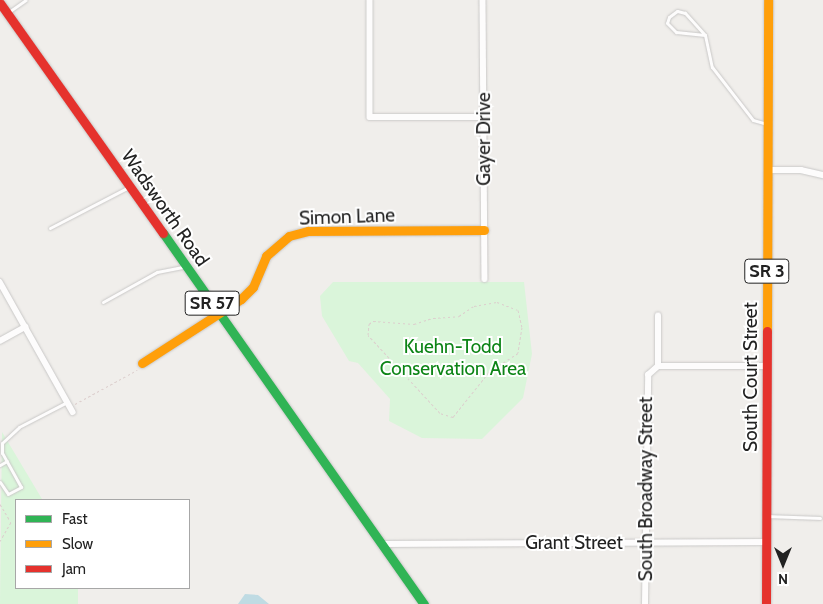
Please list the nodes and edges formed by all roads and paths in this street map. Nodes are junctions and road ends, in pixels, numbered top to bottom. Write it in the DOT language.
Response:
graph roads {
  1 [pos="26,0"];
  2 [pos="370,0"];
  3 [pos="483,0"];
  4 [pos="768,0"];
  5 [pos="0,3"];
  6 [pos="4,16"];
  7 [pos="705,35"];
  8 [pos="483,117"];
  9 [pos="768,124"];
  10 [pos="768,170"];
  11 [pos="823,175"];
  12 [pos="130,187"];
  13 [pos="50,228"];
  14 [pos="484,230"];
  15 [pos="186,267"];
  16 [pos="485,279"];
  17 [pos="0,282"];
  18 [pos="103,302"];
  19 [pos="474,306"];
  20 [pos="220,314"];
  21 [pos="658,316"];
  22 [pos="25,327"];
  23 [pos="0,341"];
  24 [pos="142,363"];
  25 [pos="658,366"];
  26 [pos="766,366"];
  27 [pos="71,407"];
  28 [pos="6,461"];
  29 [pos="0,465"];
  30 [pos="0,482"];
  31 [pos="0,504"];
  32 [pos="766,516"];
  33 [pos="820,518"];
  34 [pos="0,541"];
  35 [pos="766,542"];
  36 [pos="645,543"];
  37 [pos="381,544"];
  38 [pos="424,604"];
  39 [pos="645,604"];
  40 [pos="766,604"];
  1 -- 6 [label="lane"];
  2 -- 8 [label="street"];
  3 -- 8 [label="street, Gayer Drive"];
  4 -- 9 [label="main road, South Court Street / SR 3"];
  5 -- 6 [label="main road, Wadsworth Road / SR 57"];
  6 -- 12 [label="main road, Wadsworth Road / SR 57"];
  7 -- 7 [label="lane"];
  7 -- 9 [label="lane"];
  8 -- 14 [label="street, Gayer Drive"];
  9 -- 10 [label="main road, South Court Street / SR 3"];
  10 -- 11 [label="street"];
  10 -- 26 [label="main road, South Court Street / SR 3"];
  12 -- 13 [label="lane"];
  12 -- 15 [label="main road, Wadsworth Road / SR 57"];
  14 -- 16 [label="street, Gayer Drive"];
  14 -- 20 [label="main road, Simon Lane"];
  15 -- 18 [label="lane"];
  15 -- 20 [label="main road, Wadsworth Road / SR 57"];
  17 -- 22 [label="street"];
  19 -- 19 [label="path"];
  20 -- 24 [label="main road, Simon Lane"];
  20 -- 37 [label="main road, Wadsworth Road / SR 57"];
  21 -- 25 [label="street"];
  22 -- 23 [label="street"];
  22 -- 27 [label="street"];
  24 -- 27 [label="path"];
  25 -- 26 [label="street"];
  25 -- 36 [label="street, South Broadway Street"];
  26 -- 32 [label="main road, South Court Street / SR 3"];
  27 -- 28 [label="lane"];
  28 -- 29 [label="lane"];
  28 -- 30 [label="lane"];
  31 -- 34 [label="path"];
  32 -- 33 [label="lane"];
  32 -- 35 [label="main road, South Court Street / SR 3"];
  35 -- 36 [label="street, Grant Street"];
  35 -- 40 [label="main road, South Court Street / SR 3"];
  36 -- 37 [label="street, Grant Street"];
  36 -- 39 [label="street, South Broadway Street"];
  37 -- 38 [label="main road, Wadsworth Road / SR 57"];
}
